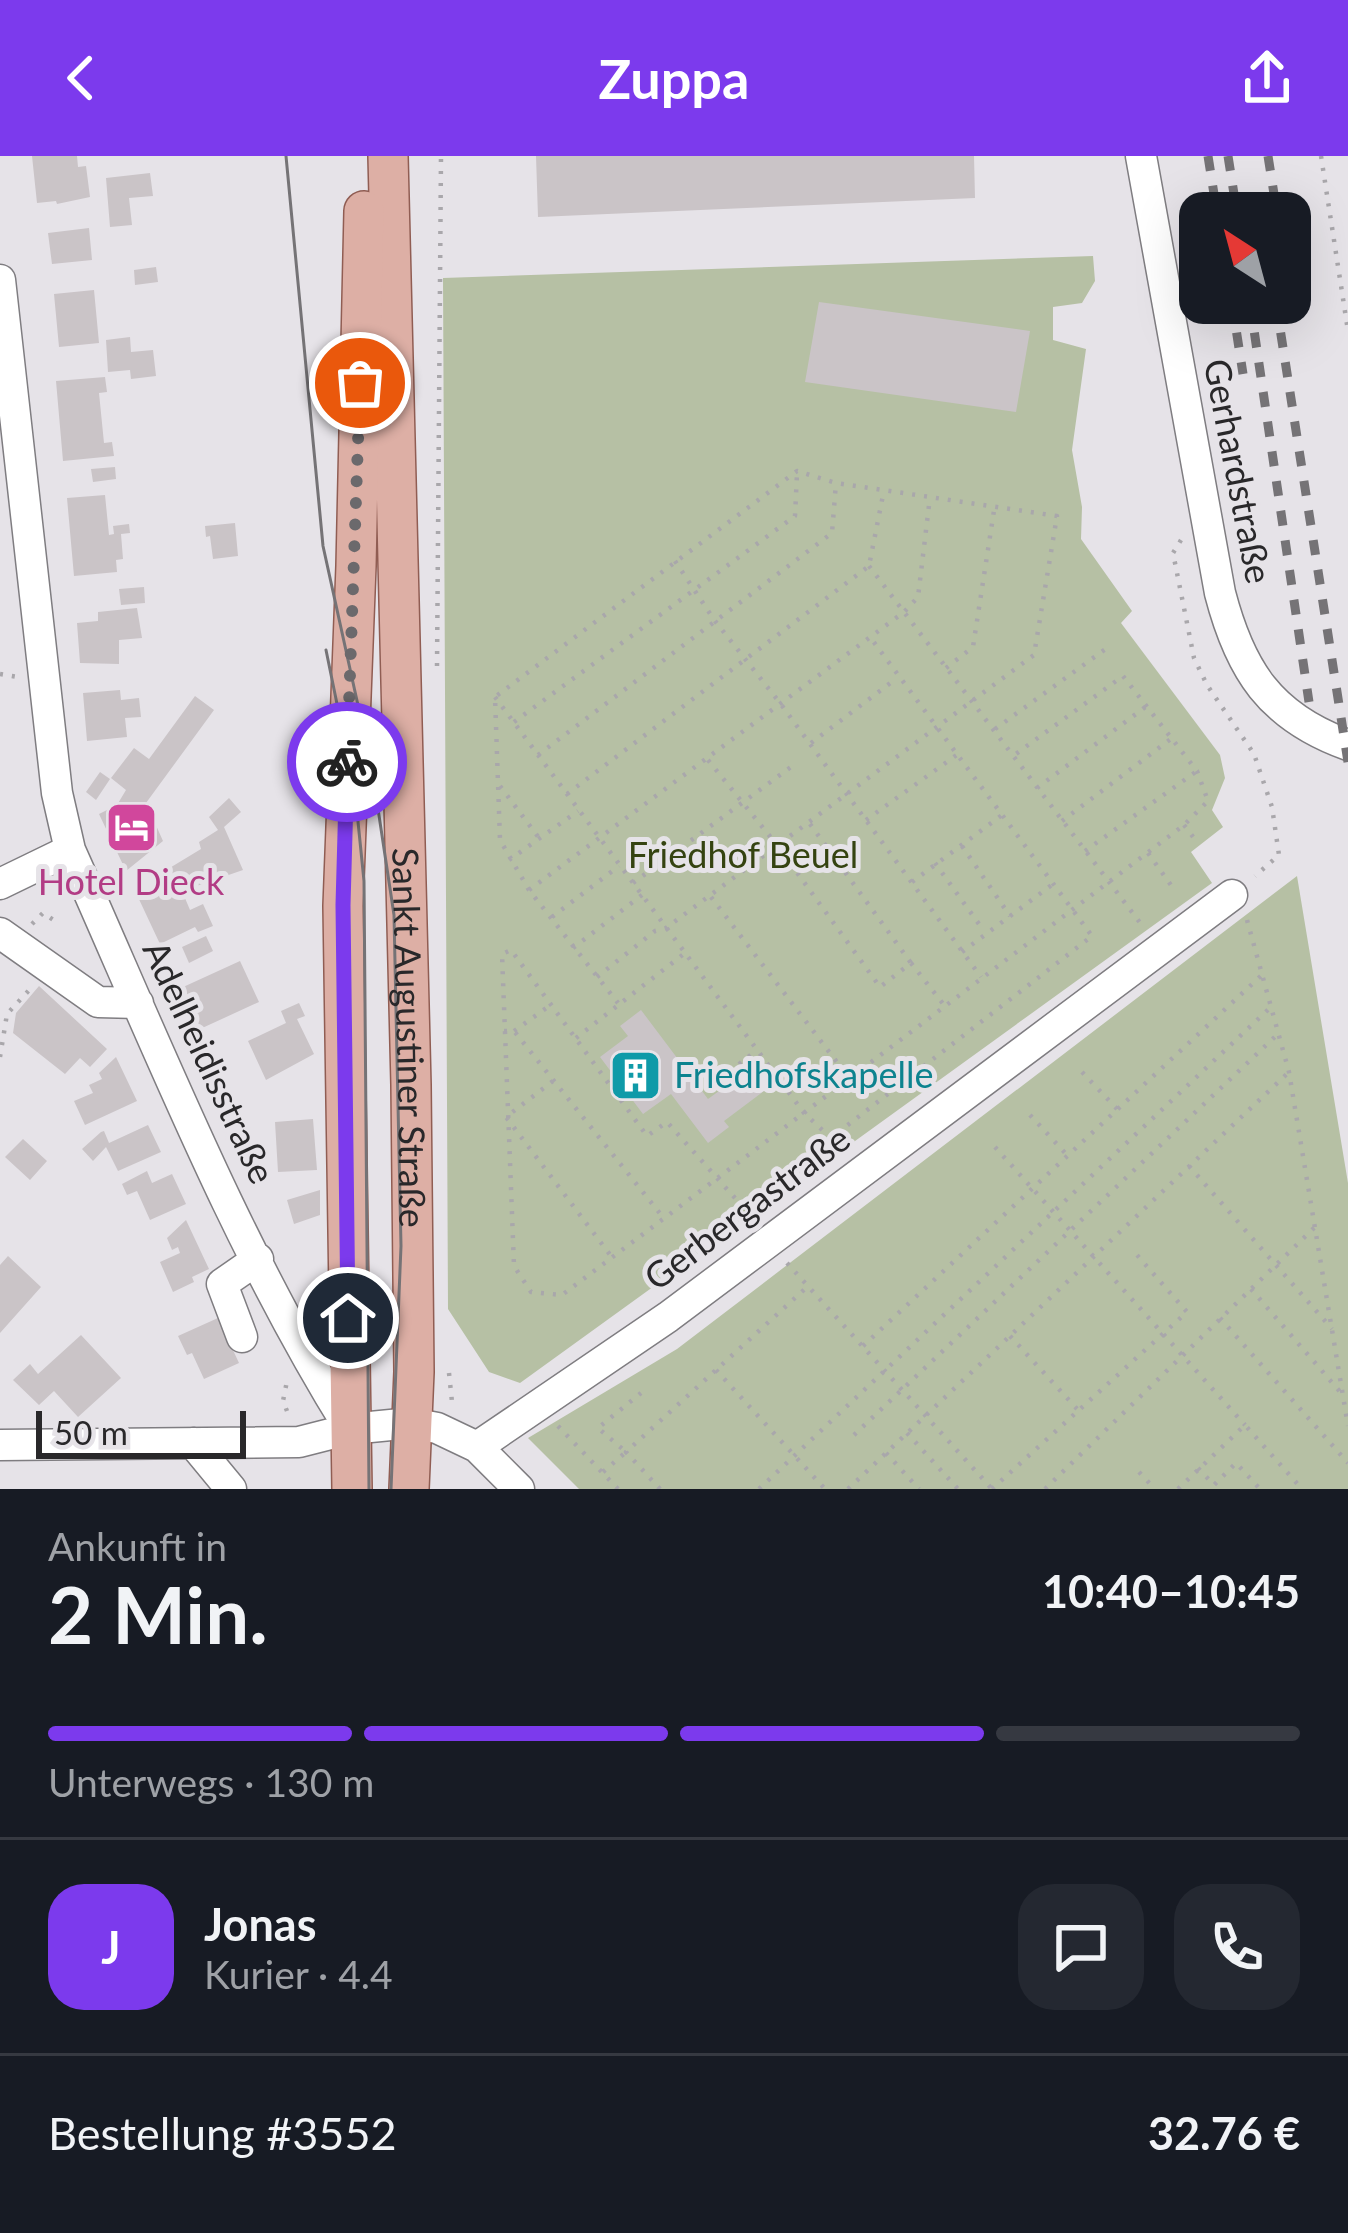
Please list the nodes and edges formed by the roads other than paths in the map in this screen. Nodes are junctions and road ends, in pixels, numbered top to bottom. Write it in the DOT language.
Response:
graph roads {
  1 [pos="365,156"];
  2 [pos="388,156"];
  3 [pos="1141,156"];
  4 [pos="0,280"];
  5 [pos="1348,745"];
  6 [pos="58,855"];
  7 [pos="0,884"];
  8 [pos="1240,908"];
  9 [pos="0,933"];
  10 [pos="138,1003"];
  11 [pos="258,1259"];
  12 [pos="242,1337"];
  13 [pos="410,1423"];
  14 [pos="350,1429"];
  15 [pos="193,1443"];
  16 [pos="0,1445"];
  17 [pos="477,1448"];
  18 [pos="231,1489"];
  19 [pos="352,1489"];
  20 [pos="409,1489"];
  21 [pos="519,1489"];
  1 -- 14 [label="main road, Sankt Augustiner Straße"];
  2 -- 13 [label="main road, Sankt Augustiner Straße"];
  3 -- 5 [label="street, Gerhardstraße"];
  4 -- 6 [label="street, Adelheidisstraße"];
  6 -- 7 [label="street"];
  6 -- 10 [label="street, Adelheidisstraße"];
  8 -- 17 [label="street, Gerbergastraße"];
  9 -- 10 [label="street"];
  10 -- 11 [label="street, Adelheidisstraße"];
  11 -- 12 [label="street"];
  11 -- 14 [label="street, Adelheidisstraße"];
  13 -- 14 [label="street"];
  13 -- 17 [label="street"];
  13 -- 20 [label="main road, Sankt Augustiner Straße"];
  14 -- 15 [label="street"];
  14 -- 19 [label="main road, Sankt Augustiner Straße"];
  15 -- 16 [label="street"];
  15 -- 18 [label="street"];
  17 -- 21 [label="street"];
}
